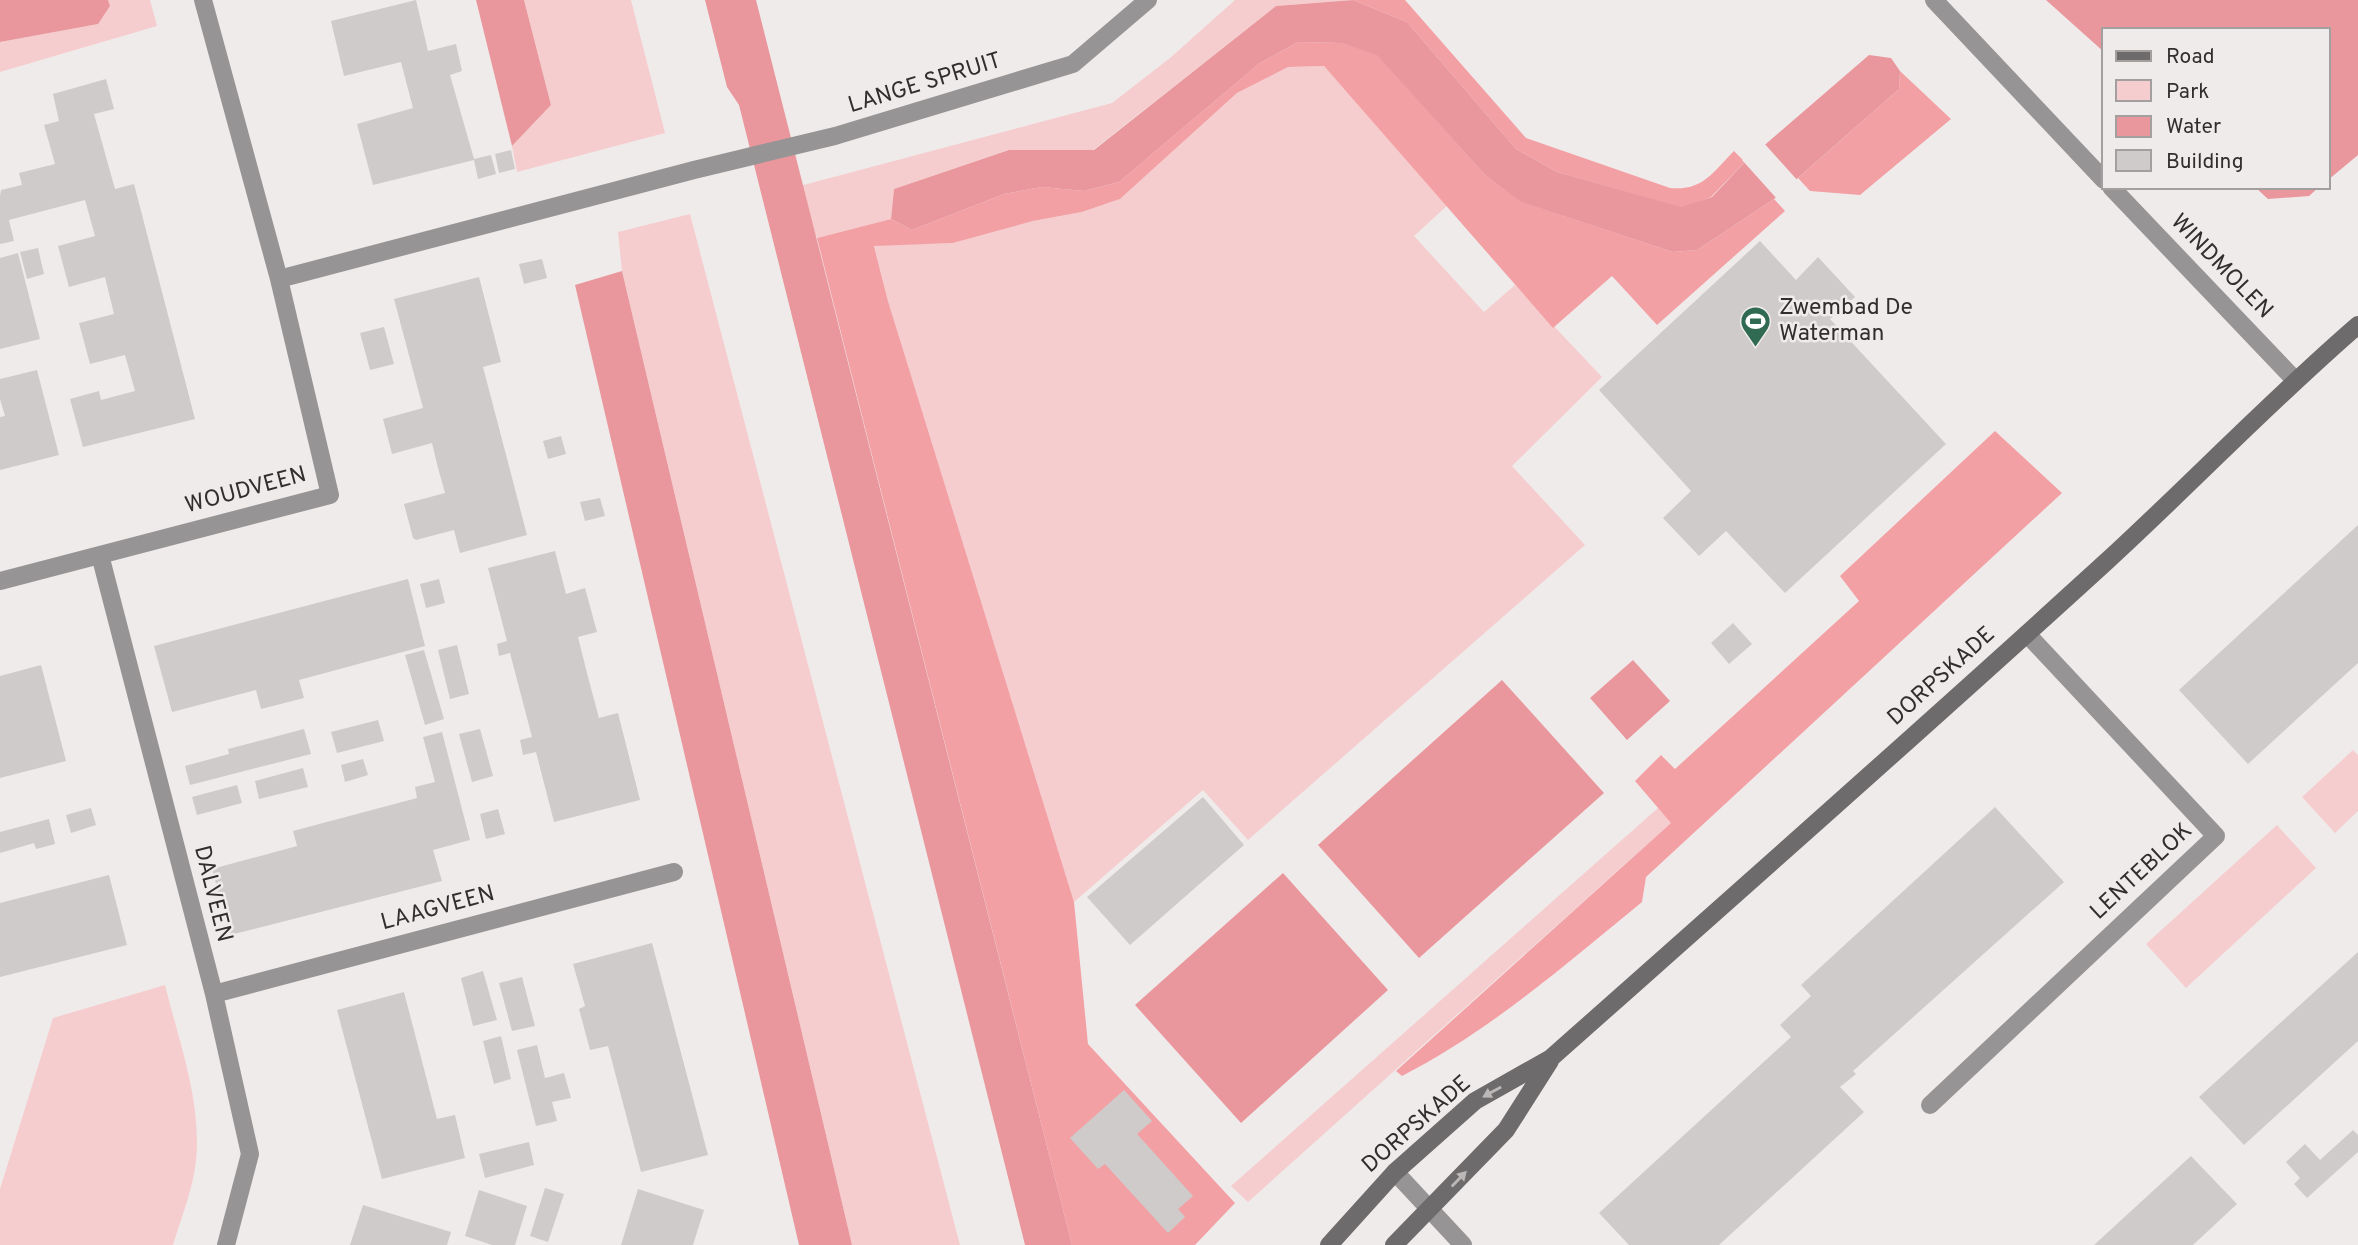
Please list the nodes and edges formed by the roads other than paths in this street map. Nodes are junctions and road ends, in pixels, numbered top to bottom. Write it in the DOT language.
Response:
graph roads {
  1 [pos="203,0"];
  2 [pos="1148,0"];
  3 [pos="1934,0"];
  4 [pos="2102,178"];
  5 [pos="2113,189"];
  6 [pos="279,279"];
  7 [pos="2358,325"];
  8 [pos="2295,380"];
  9 [pos="100,555"];
  10 [pos="0,581"];
  11 [pos="2027,634"];
  12 [pos="674,872"];
  13 [pos="214,993"];
  14 [pos="1551,1058"];
  15 [pos="1930,1105"];
  16 [pos="1395,1171"];
  17 [pos="1431,1209"];
  18 [pos="226,1245"];
  19 [pos="1329,1245"];
  20 [pos="1394,1245"];
  21 [pos="1463,1245"];
  1 -- 6 [label="street, WOUDVEEN"];
  2 -- 6 [label="street, LANGE SPRUIT"];
  3 -- 4 [label="street"];
  5 -- 8 [label="street, WINDMOLEN"];
  6 -- 9 [label="street, WOUDVEEN"];
  7 -- 8 [label="main road, DORPSKADE"];
  8 -- 11 [label="main road, DORPSKADE"];
  9 -- 10 [label="street, WOUDVEEN"];
  9 -- 13 [label="street, DALVEEN"];
  11 -- 14 [label="main road, DORPSKADE"];
  11 -- 15 [label="street, LENTEBLOK"];
  12 -- 13 [label="street, LAAGVEEN"];
  13 -- 18 [label="street, DALVEEN"];
  14 -- 16 [label="main road, DORPSKADE, one-way"];
  17 -- 14 [label="main road, DORPSKADE, one-way"];
  16 -- 17 [label="street"];
  16 -- 19 [label="main road, DORPSKADE"];
  17 -- 20 [label="main road, DORPSKADE"];
  17 -- 21 [label="street"];
}
